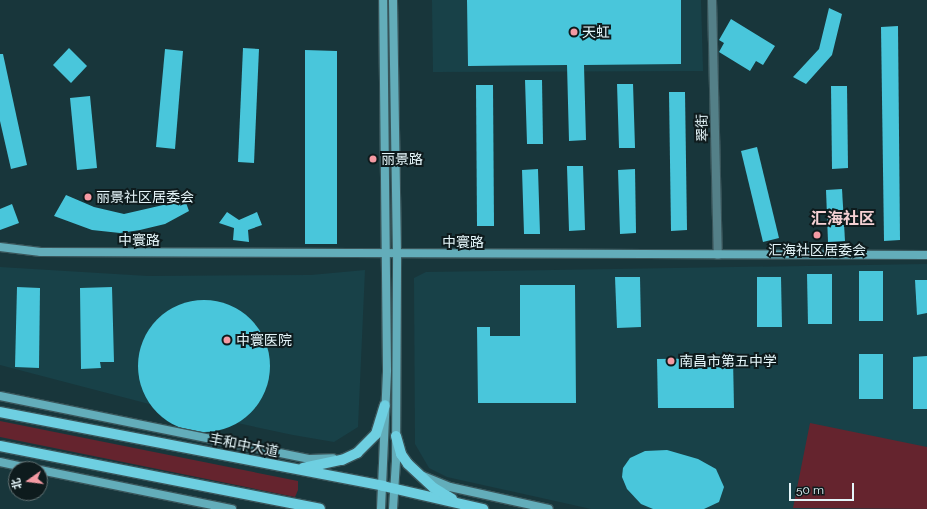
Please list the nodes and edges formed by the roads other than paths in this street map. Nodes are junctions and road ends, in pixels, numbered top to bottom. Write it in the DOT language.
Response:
graph roads {
  1 [pos="380,0"];
  2 [pos="383,0"];
  3 [pos="394,0"];
  4 [pos="397,0"];
  5 [pos="712,0"];
  6 [pos="383,10"];
  7 [pos="394,10"];
  8 [pos="0,247"];
  9 [pos="385,255"];
  10 [pos="397,255"];
  11 [pos="718,255"];
  12 [pos="927,255"];
  13 [pos="0,396"];
  14 [pos="386,405"];
  15 [pos="0,412"];
  16 [pos="396,436"];
  17 [pos="0,446"];
  18 [pos="357,453"];
  19 [pos="296,469"];
  20 [pos="48,472"];
  21 [pos="416,473"];
  22 [pos="383,486"];
  23 [pos="395,489"];
  24 [pos="284,502"];
  25 [pos="461,504"];
  26 [pos="232,509"];
  27 [pos="299,509"];
  28 [pos="320,509"];
  29 [pos="381,509"];
  30 [pos="393,509"];
  31 [pos="483,509"];
  32 [pos="549,509"];
  1 -- 6 [label="street"];
  2 -- 6 [label="street"];
  3 -- 7 [label="street"];
  4 -- 7 [label="street"];
  5 -- 11 [label="street, 翠街"];
  6 -- 9 [label="street"];
  7 -- 10 [label="street"];
  8 -- 9 [label="street, 中寰路"];
  9 -- 10 [label="street, 中寰路"];
  9 -- 14 [label="street"];
  10 -- 11 [label="street, 中寰路"];
  10 -- 16 [label="street"];
  11 -- 12 [label="street, 中寰路"];
  13 -- 18 [label="street"];
  14 -- 18 [label="main road"];
  14 -- 22 [label="street"];
  15 -- 19 [label="main road, 丰和中大道"];
  16 -- 21 [label="main road"];
  16 -- 23 [label="street"];
  17 -- 24 [label="main road"];
  18 -- 19 [label="main road"];
  19 -- 22 [label="main road, 丰和中大道"];
  20 -- 26 [label="street"];
  21 -- 25 [label="main road"];
  21 -- 32 [label="street"];
  22 -- 23 [label="main road, 丰和中大道"];
  22 -- 29 [label="street"];
  23 -- 25 [label="main road, 丰和中大道"];
  23 -- 30 [label="street"];
  24 -- 27 [label="main road"];
  24 -- 28 [label="main road"];
  25 -- 31 [label="main road, 丰和中大道"];
}
